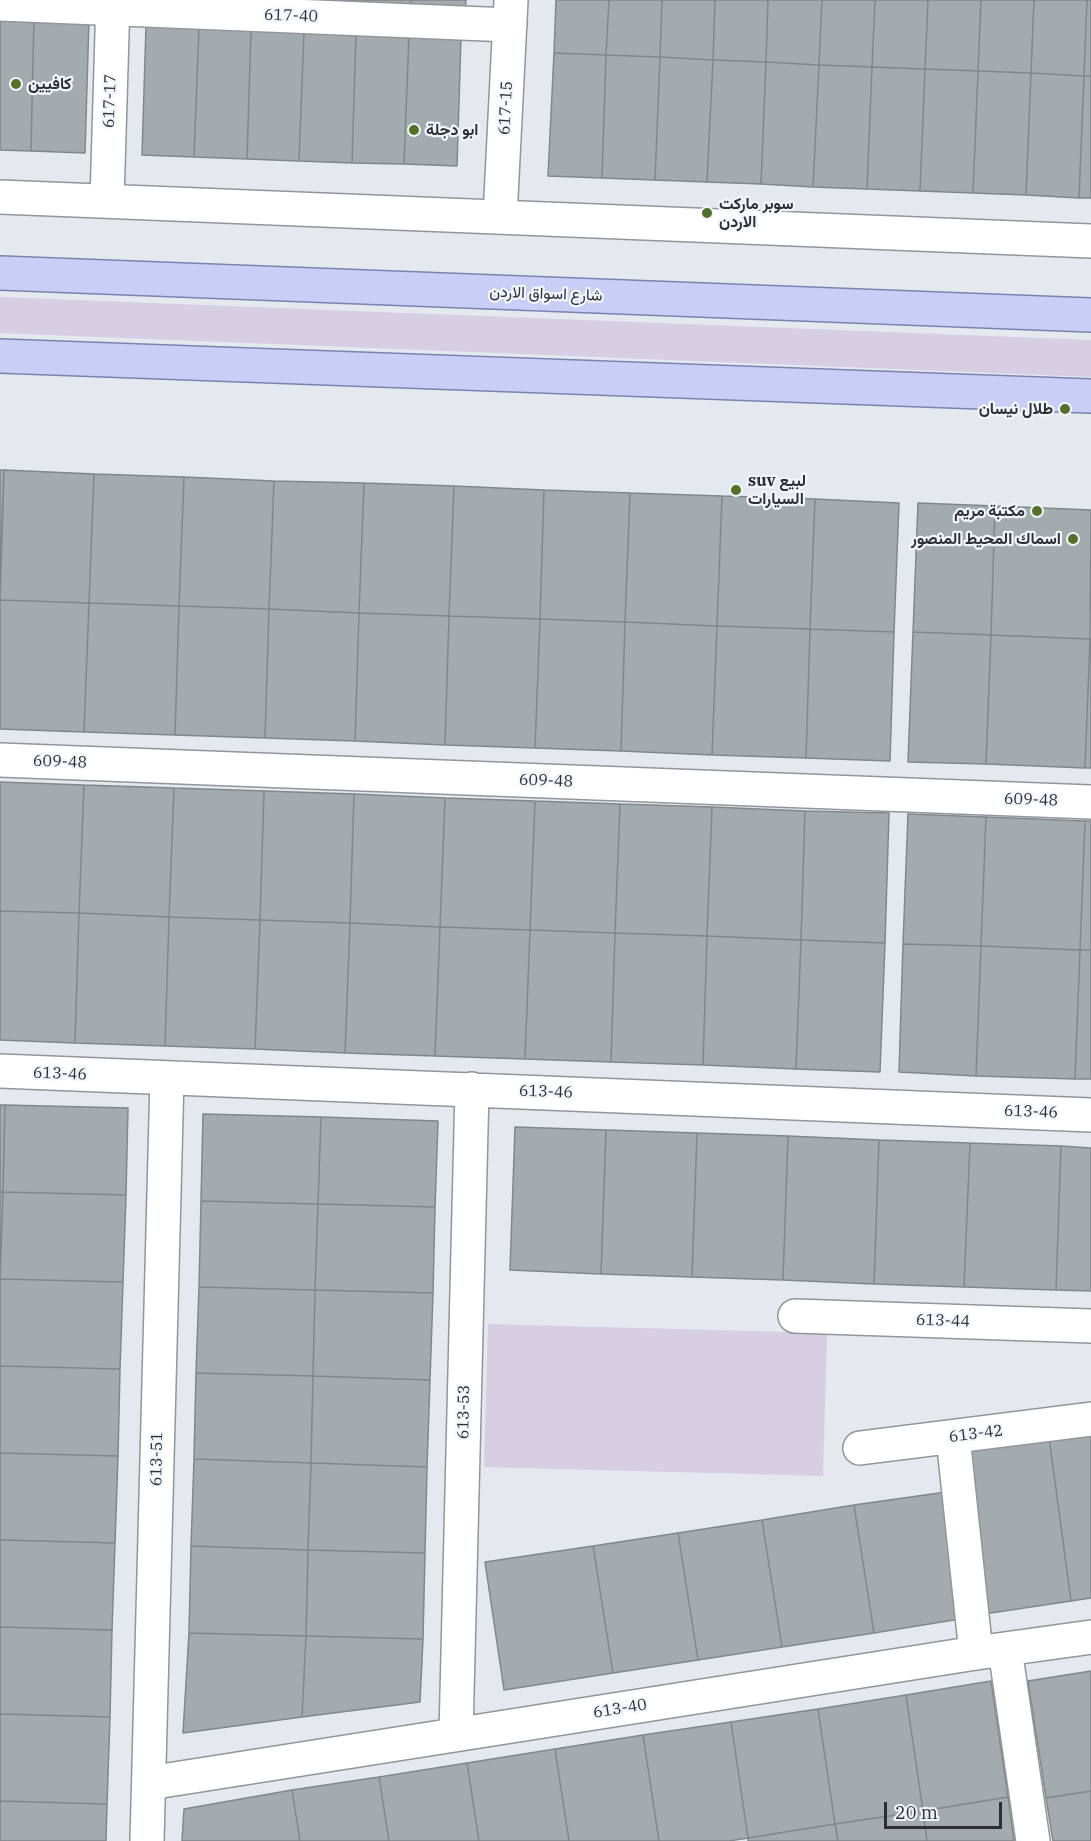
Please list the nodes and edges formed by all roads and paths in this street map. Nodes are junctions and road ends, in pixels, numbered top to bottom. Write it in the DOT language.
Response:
graph roads {
  1 [pos="0,4"];
  2 [pos="113,4"];
  3 [pos="510,12"];
  4 [pos="0,197"];
  5 [pos="107,201"];
  6 [pos="500,217"];
  7 [pos="1091,241"];
  8 [pos="0,273"];
  9 [pos="1091,315"];
  10 [pos="0,356"];
  11 [pos="1091,396"];
  12 [pos="0,760"];
  13 [pos="1091,802"];
  14 [pos="0,1071"];
  15 [pos="167,1078"];
  16 [pos="472,1089"];
  17 [pos="1091,1115"];
  18 [pos="795,1316"];
  19 [pos="1091,1326"];
  20 [pos="1091,1419"];
  21 [pos="953,1437"];
  22 [pos="860,1448"];
  23 [pos="1091,1637"];
  24 [pos="991,1651"];
  25 [pos="456,1734"];
  26 [pos="149,1783"];
  27 [pos="147,1841"];
  28 [pos="1033,1841"];
  1 -- 2 [label="street, 617-40"];
  2 -- 3 [label="street, 617-40"];
  2 -- 5 [label="street, 617-17"];
  3 -- 6 [label="street, 617-15"];
  4 -- 5 [label="street"];
  5 -- 6 [label="street"];
  6 -- 7 [label="street"];
  8 -- 9 [label="main road, شارع اسواق الاردن"];
  10 -- 11 [label="main road"];
  12 -- 13 [label="street, 609-48"];
  14 -- 15 [label="street, 613-46"];
  15 -- 16 [label="street, 613-46"];
  15 -- 26 [label="street, 613-51"];
  16 -- 17 [label="street, 613-46"];
  16 -- 25 [label="street, 613-53"];
  18 -- 19 [label="street, 613-44"];
  20 -- 21 [label="street, 613-42"];
  21 -- 22 [label="street, 613-42"];
  21 -- 24 [label="street"];
  23 -- 24 [label="street, 613-40"];
  24 -- 25 [label="street, 613-40"];
  24 -- 28 [label="street"];
  25 -- 26 [label="street, 613-40"];
  26 -- 27 [label="street, 613-51"];
}
